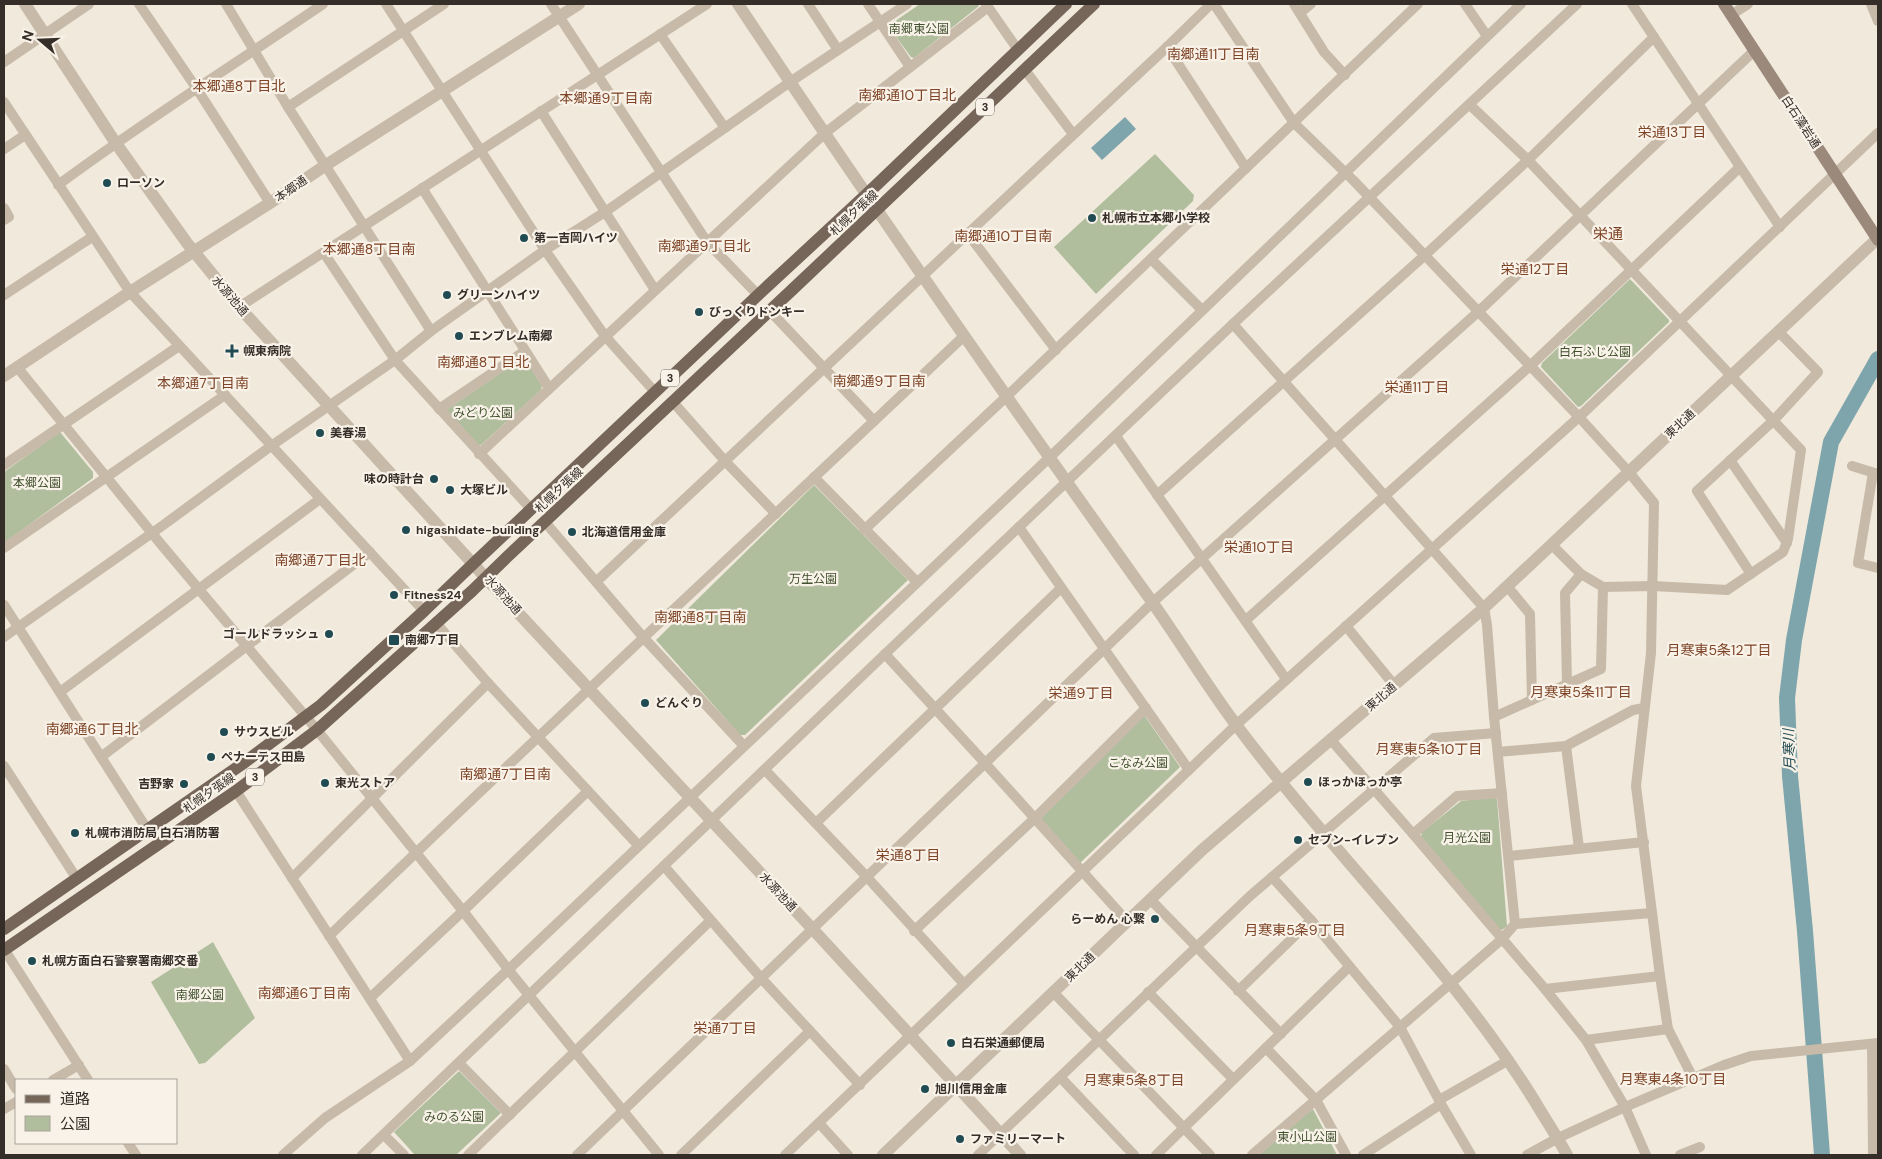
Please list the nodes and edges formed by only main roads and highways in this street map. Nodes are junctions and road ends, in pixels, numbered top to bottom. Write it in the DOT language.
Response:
graph roads {
  1 [pos="1066,4"];
  2 [pos="1094,4"];
  3 [pos="1724,4"];
  4 [pos="1878,239"];
  5 [pos="4,929"];
  6 [pos="4,950"];
  1 -- 5 [label="main road, 札幌夕張線 / 3"];
  2 -- 6 [label="main road, 札幌夕張線 / 3"];
  3 -- 4 [label="main road, 白石藻岩通"];
}
